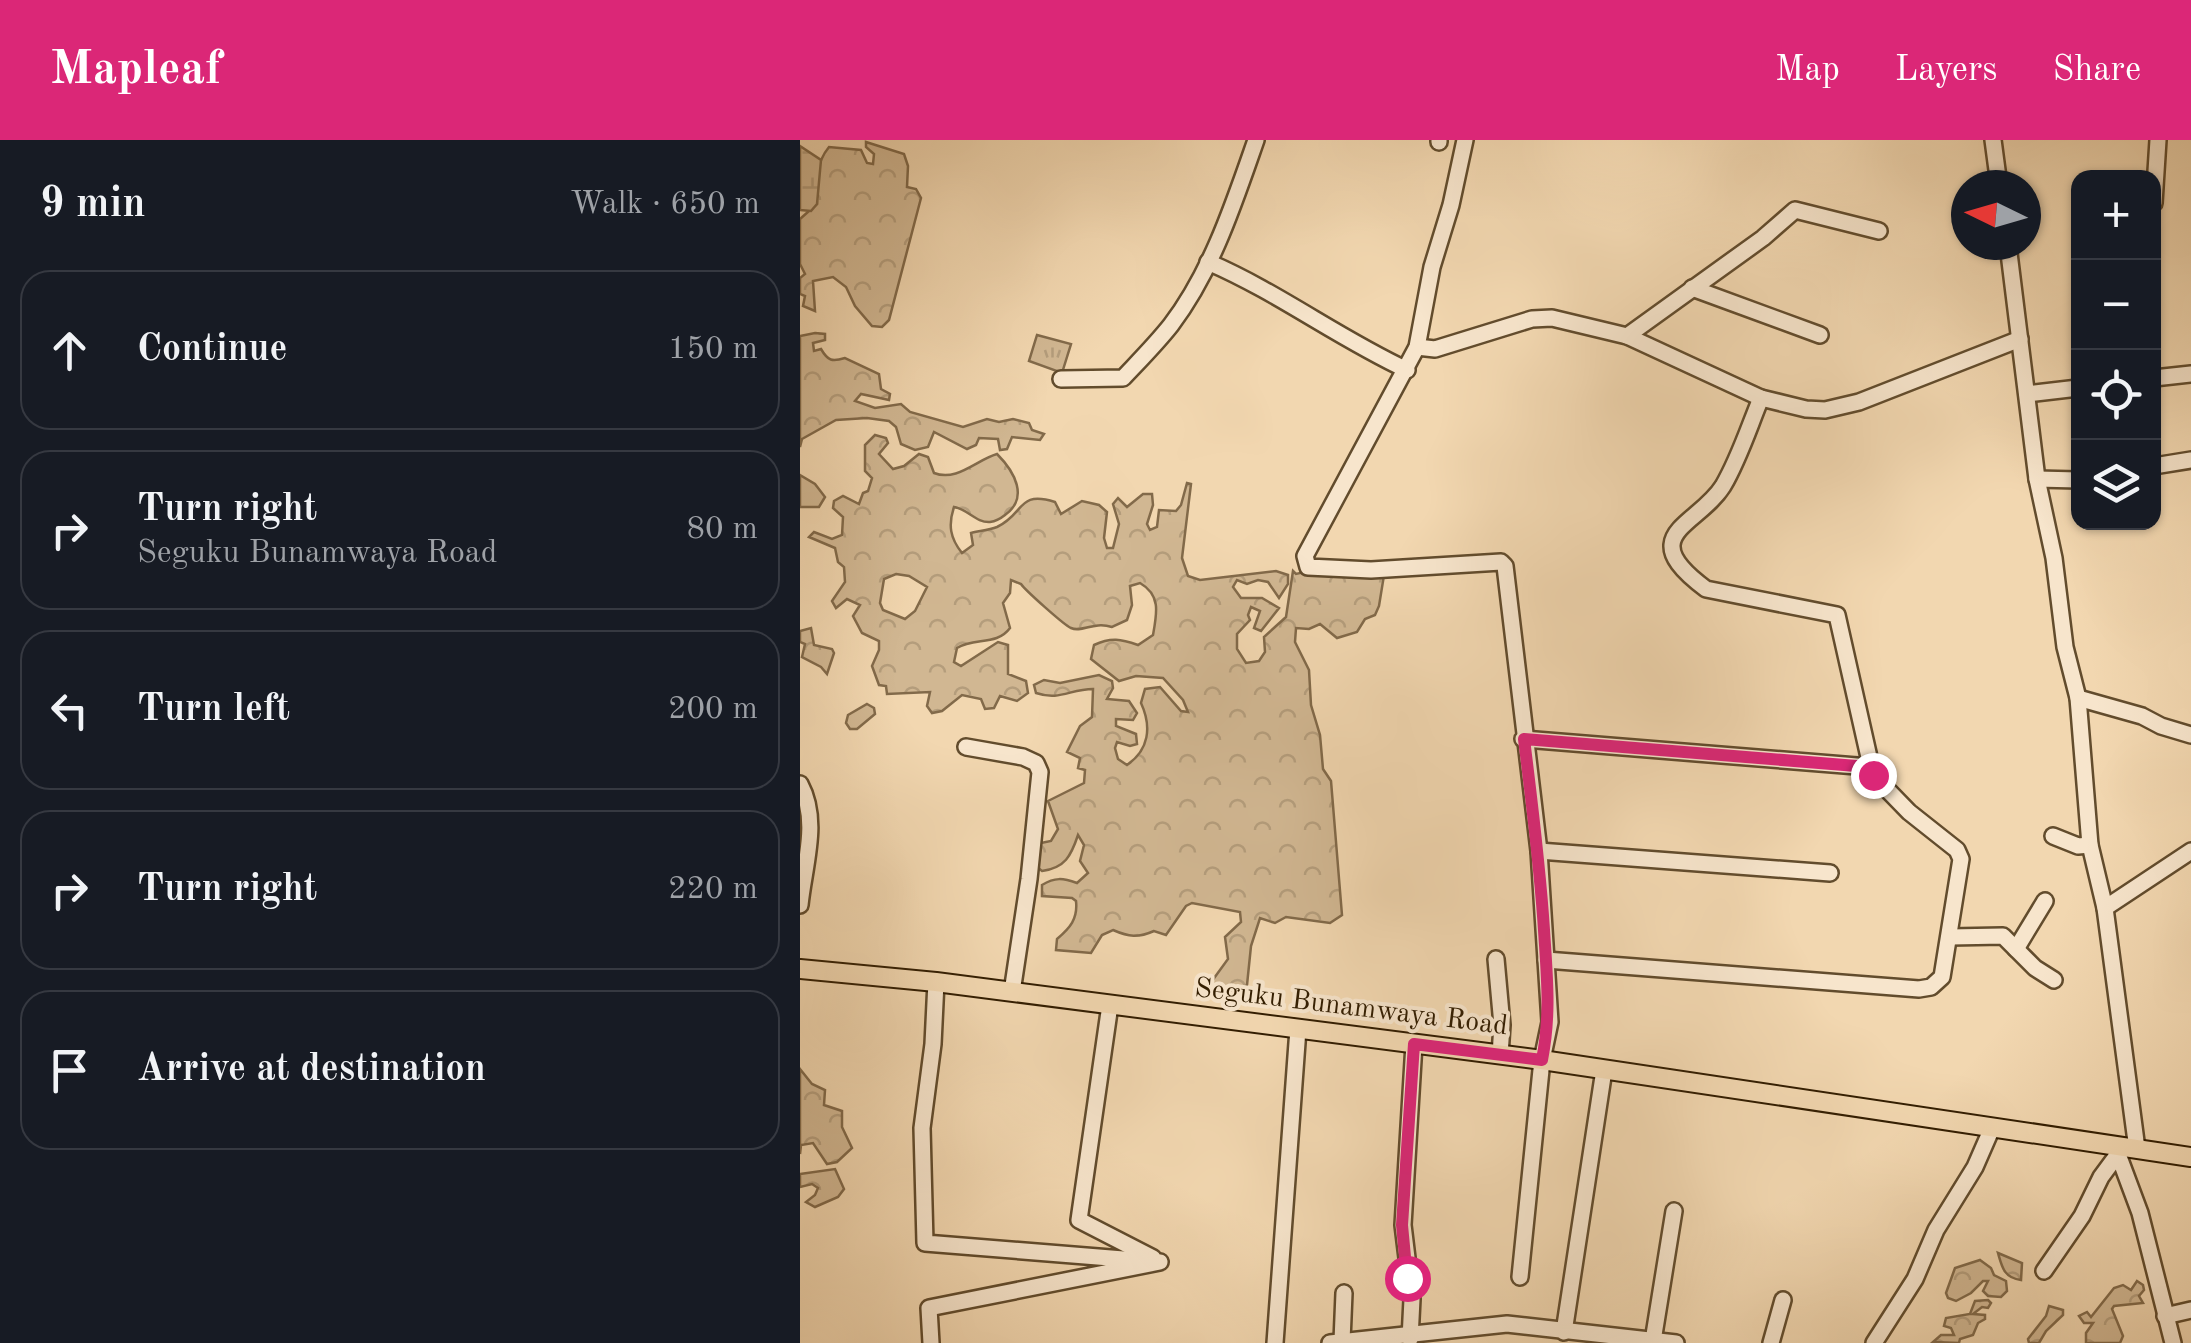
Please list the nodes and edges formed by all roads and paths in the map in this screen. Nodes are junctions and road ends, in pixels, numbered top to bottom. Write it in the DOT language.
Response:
graph roads {
  1 [pos="1256,140"];
  2 [pos="1465,140"];
  3 [pos="1993,140"];
  4 [pos="2158,140"];
  5 [pos="1998,170"];
  6 [pos="2156,170"];
  7 [pos="1880,231"];
  8 [pos="2010,260"];
  9 [pos="1208,262"];
  10 [pos="1692,288"];
  11 [pos="1820,335"];
  12 [pos="1627,336"];
  13 [pos="2020,340"];
  14 [pos="1417,347"];
  15 [pos="1407,370"];
  16 [pos="2191,374"];
  17 [pos="2161,377"];
  18 [pos="1062,380"];
  19 [pos="2071,389"];
  20 [pos="2027,394"];
  21 [pos="1761,398"];
  22 [pos="2191,460"];
  23 [pos="2161,465"];
  24 [pos="2037,479"];
  25 [pos="2071,480"];
  26 [pos="2078,698"];
  27 [pos="2191,735"];
  28 [pos="1524,739"];
  29 [pos="966,746"];
  30 [pos="1869,767"];
  31 [pos="800,784"];
  32 [pos="2053,836"];
  33 [pos="2090,845"];
  34 [pos="1539,851"];
  35 [pos="2191,851"];
  36 [pos="1830,873"];
  37 [pos="2044,901"];
  38 [pos="800,905"];
  39 [pos="2104,908"];
  40 [pos="1950,936"];
  41 [pos="2016,950"];
  42 [pos="1496,958"];
  43 [pos="1546,960"];
  44 [pos="800,969"];
  45 [pos="2054,980"];
  46 [pos="936,982"];
  47 [pos="1012,992"];
  48 [pos="1110,1005"];
  49 [pos="1298,1029"];
  50 [pos="1414,1044"];
  51 [pos="1500,1055"];
  52 [pos="1542,1060"];
  53 [pos="1604,1070"];
  54 [pos="1992,1128"];
  55 [pos="2124,1150"];
  56 [pos="2191,1157"];
  57 [pos="1674,1211"];
  58 [pos="1160,1262"];
  59 [pos="2044,1270"];
  60 [pos="1520,1277"];
  61 [pos="1344,1292"];
  62 [pos="1783,1300"];
  63 [pos="2191,1310"];
  64 [pos="2164,1316"];
  65 [pos="1507,1324"];
  66 [pos="1564,1332"];
  67 [pos="1410,1338"];
  68 [pos="1653,1341"];
  69 [pos="1336,1342"];
  70 [pos="931,1343"];
  71 [pos="1275,1343"];
  72 [pos="1504,1343"];
  73 [pos="1676,1343"];
  74 [pos="1771,1343"];
  75 [pos="1874,1343"];
  76 [pos="2174,1343"];
  1 -- 9 [label="street"];
  2 -- 14 [label="street"];
  3 -- 5 [label="street"];
  4 -- 6 [label="street"];
  7 -- 10 [label="street"];
  8 -- 13 [label="street"];
  9 -- 15 [label="street"];
  9 -- 18 [label="street"];
  10 -- 11 [label="street"];
  10 -- 12 [label="street"];
  12 -- 14 [label="street"];
  12 -- 21 [label="street"];
  13 -- 20 [label="street"];
  13 -- 21 [label="street"];
  14 -- 15 [label="street"];
  15 -- 28 [label="street"];
  16 -- 17 [label="street"];
  19 -- 20 [label="street"];
  20 -- 24 [label="street"];
  21 -- 30 [label="street"];
  22 -- 23 [label="street"];
  24 -- 25 [label="street"];
  24 -- 26 [label="street"];
  26 -- 27 [label="street"];
  26 -- 33 [label="street"];
  28 -- 30 [label="street"];
  28 -- 34 [label="street"];
  29 -- 47 [label="street"];
  30 -- 40 [label="street"];
  31 -- 38 [label="street"];
  32 -- 33 [label="street"];
  33 -- 39 [label="street"];
  34 -- 36 [label="street"];
  34 -- 43 [label="street"];
  35 -- 39 [label="street"];
  37 -- 41 [label="street"];
  39 -- 55 [label="street"];
  40 -- 41 [label="street"];
  40 -- 43 [label="street"];
  41 -- 45 [label="street"];
  42 -- 51 [label="street"];
  43 -- 52 [label="street"];
  44 -- 46 [label="main road, Seguku Bunamwaya Road"];
  46 -- 47 [label="main road, Seguku Bunamwaya Road"];
  46 -- 58 [label="street"];
  47 -- 48 [label="main road, Seguku Bunamwaya Road"];
  48 -- 49 [label="main road, Seguku Bunamwaya Road"];
  48 -- 58 [label="street"];
  49 -- 50 [label="main road, Seguku Bunamwaya Road"];
  49 -- 71 [label="street"];
  50 -- 51 [label="main road, Seguku Bunamwaya Road"];
  50 -- 67 [label="street"];
  51 -- 52 [label="main road, Seguku Bunamwaya Road"];
  52 -- 53 [label="main road, Seguku Bunamwaya Road"];
  52 -- 60 [label="street"];
  53 -- 54 [label="main road, Seguku Bunamwaya Road"];
  53 -- 66 [label="street"];
  54 -- 55 [label="main road, Seguku Bunamwaya Road"];
  54 -- 75 [label="street"];
  55 -- 56 [label="main road, Seguku Bunamwaya Road"];
  55 -- 59 [label="street"];
  55 -- 64 [label="street"];
  57 -- 68 [label="street"];
  58 -- 70 [label="street"];
  61 -- 69 [label="street"];
  62 -- 74 [label="street"];
  63 -- 64 [label="street"];
  64 -- 76 [label="street"];
  65 -- 66 [label="street"];
  65 -- 67 [label="street"];
  65 -- 72 [label="street"];
  66 -- 68 [label="street"];
  67 -- 69 [label="street"];
  68 -- 73 [label="street"];
}
